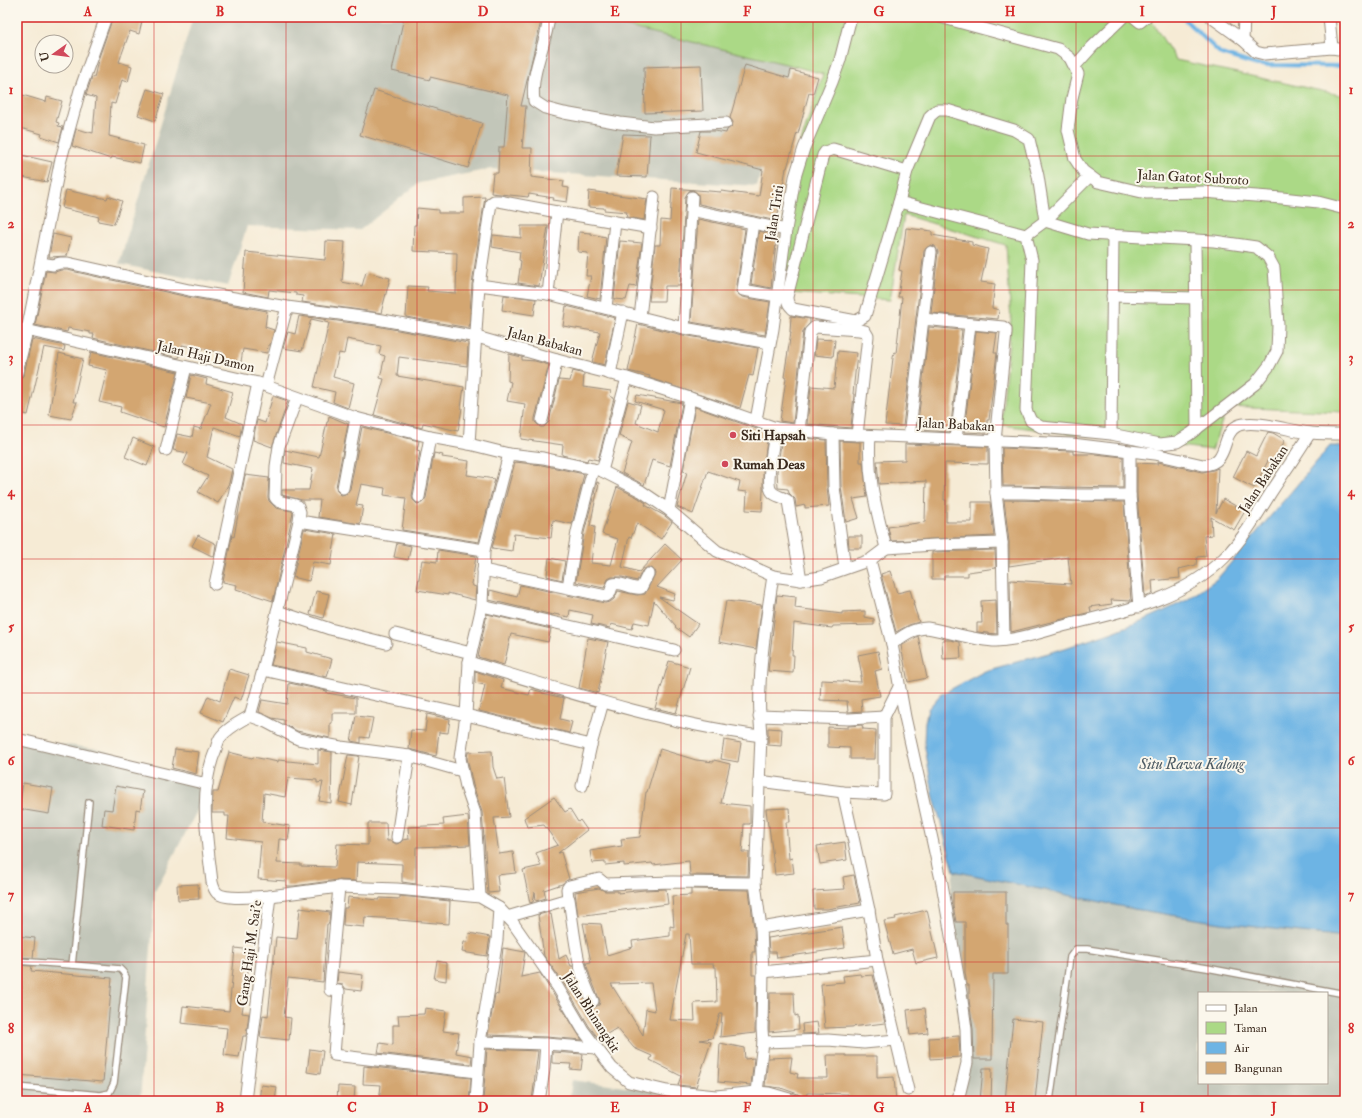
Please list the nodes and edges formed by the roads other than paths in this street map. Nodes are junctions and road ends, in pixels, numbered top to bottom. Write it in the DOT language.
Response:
graph roads {
  1 [pos="106,17"];
  2 [pos="549,17"];
  3 [pos="851,17"];
  4 [pos="940,17"];
  5 [pos="1123,17"];
  6 [pos="1134,17"];
  7 [pos="1146,17"];
  8 [pos="1211,17"];
  9 [pos="1244,17"];
  10 [pos="1329,17"];
  11 [pos="1243,40"];
  12 [pos="1332,48"];
  13 [pos="1345,50"];
  14 [pos="1075,66"];
  15 [pos="726,123"];
  16 [pos="907,171"];
  17 [pos="1090,176"];
  18 [pos="654,197"];
  19 [pos="692,197"];
  20 [pos="899,202"];
  21 [pos="1345,209"];
  22 [pos="691,210"];
  23 [pos="558,212"];
  24 [pos="1045,221"];
  25 [pos="615,222"];
  26 [pos="753,223"];
  27 [pos="651,228"];
  28 [pos="786,230"];
  29 [pos="1026,235"];
  30 [pos="1113,236"];
  31 [pos="1195,240"];
  32 [pos="932,252"];
  33 [pos="41,263"];
  34 [pos="479,285"];
  35 [pos="548,294"];
  36 [pos="777,296"];
  37 [pos="1112,296"];
  38 [pos="1196,298"];
  39 [pos="287,307"];
  40 [pos="606,308"];
  41 [pos="623,312"];
  42 [pos="640,317"];
  43 [pos="923,319"];
  44 [pos="970,324"];
  45 [pos="684,328"];
  46 [pos="22,330"];
  47 [pos="476,337"];
  48 [pos="769,343"];
  49 [pos="557,360"];
  50 [pos="186,367"];
  51 [pos="17,372"];
  52 [pos="610,374"];
  53 [pos="627,378"];
  54 [pos="262,384"];
  55 [pos="297,398"];
  56 [pos="690,398"];
  57 [pos="356,418"];
  58 [pos="542,420"];
  59 [pos="756,420"];
  60 [pos="776,428"];
  61 [pos="1197,429"];
  62 [pos="799,431"];
  63 [pos="1310,433"];
  64 [pos="833,434"];
  65 [pos="1111,434"];
  66 [pos="1345,434"];
  67 [pos="857,435"];
  68 [pos="870,436"];
  69 [pos="430,437"];
  70 [pos="909,437"];
  71 [pos="956,439"];
  72 [pos="995,441"];
  73 [pos="469,444"];
  74 [pos="166,450"];
  75 [pos="1130,452"];
  76 [pos="509,454"];
  77 [pos="598,470"];
  78 [pos="343,488"];
  79 [pos="996,493"];
  80 [pos="1130,494"];
  81 [pos="419,497"];
  82 [pos="669,510"];
  83 [pos="299,521"];
  84 [pos="1002,544"];
  85 [pos="886,548"];
  86 [pos="484,550"];
  87 [pos="870,560"];
  88 [pos="845,568"];
  89 [pos="483,570"];
  90 [pos="648,574"];
  91 [pos="773,576"];
  92 [pos="801,580"];
  93 [pos="215,584"];
  94 [pos="568,587"];
  95 [pos="482,606"];
  96 [pos="1139,607"];
  97 [pos="277,611"];
  98 [pos="394,634"];
  99 [pos="1004,640"];
  100 [pos="386,643"];
  101 [pos="892,644"];
  102 [pos="674,650"];
  103 [pos="470,658"];
  104 [pos="263,670"];
  105 [pos="899,687"];
  106 [pos="603,702"];
  107 [pos="466,715"];
  108 [pos="250,716"];
  109 [pos="759,716"];
  110 [pos="884,717"];
  111 [pos="761,736"];
  112 [pos="17,739"];
  113 [pos="591,745"];
  114 [pos="409,756"];
  115 [pos="462,771"];
  116 [pos="759,781"];
  117 [pos="207,784"];
  118 [pos="582,786"];
  119 [pos="843,792"];
  120 [pos="89,802"];
  121 [pos="397,837"];
  122 [pos="755,883"];
  123 [pos="339,887"];
  124 [pos="270,896"];
  125 [pos="480,897"];
  126 [pos="569,899"];
  127 [pos="499,908"];
  128 [pos="869,910"];
  129 [pos="507,917"];
  130 [pos="761,928"];
  131 [pos="878,960"];
  132 [pos="17,961"];
  133 [pos="72,965"];
  134 [pos="763,972"];
  135 [pos="1345,994"];
  136 [pos="593,1001"];
  137 [pos="896,1040"];
  138 [pos="480,1042"];
  139 [pos="763,1042"];
  140 [pos="546,1044"];
  141 [pos="596,1048"];
  142 [pos="477,1072"];
  143 [pos="17,1088"];
  144 [pos="908,1090"];
  145 [pos="756,1096"];
  146 [pos="245,1101"];
  147 [pos="476,1101"];
  148 [pos="539,1101"];
  149 [pos="796,1101"];
  150 [pos="955,1101"];
  151 [pos="1050,1101"];
  1 -- 33 [label="street"];
  2 -- 15 [label="street"];
  3 -- 28 [label="street, Jalan Triti"];
  4 -- 14 [label="street"];
  5 -- 14 [label="street"];
  6 -- 7 [label="street"];
  8 -- 11 [label="street"];
  9 -- 11 [label="street"];
  10 -- 12 [label="street"];
  11 -- 12 [label="street"];
  12 -- 13 [label="street"];
  14 -- 17 [label="street, Jalan Gatot Subroto"];
  16 -- 20 [label="street"];
  16 -- 20 [label="street"];
  16 -- 24 [label="street"];
  17 -- 21 [label="street, Jalan Gatot Subroto"];
  17 -- 24 [label="street"];
  18 -- 27 [label="street"];
  19 -- 22 [label="street"];
  20 -- 29 [label="street"];
  22 -- 26 [label="street"];
  22 -- 45 [label="street"];
  23 -- 25 [label="street"];
  23 -- 34 [label="street"];
  23 -- 35 [label="street"];
  24 -- 29 [label="street"];
  24 -- 30 [label="street"];
  25 -- 27 [label="street"];
  25 -- 40 [label="street"];
  26 -- 28 [label="street"];
  26 -- 36 [label="street"];
  27 -- 42 [label="street"];
  28 -- 36 [label="street, Jalan Triti"];
  29 -- 65 [label="street"];
  30 -- 31 [label="street"];
  30 -- 37 [label="street"];
  31 -- 38 [label="street"];
  31 -- 61 [label="street"];
  32 -- 43 [label="street"];
  33 -- 39 [label="street, Jalan Babakan"];
  33 -- 46 [label="street"];
  34 -- 35 [label="street"];
  34 -- 47 [label="street"];
  35 -- 40 [label="street"];
  36 -- 48 [label="street, Jalan Triti"];
  37 -- 38 [label="street"];
  37 -- 65 [label="street"];
  38 -- 61 [label="street"];
  39 -- 47 [label="street, Jalan Babakan"];
  39 -- 54 [label="street"];
  40 -- 41 [label="street"];
  41 -- 42 [label="street"];
  41 -- 52 [label="street"];
  42 -- 45 [label="street"];
  43 -- 44 [label="street"];
  43 -- 70 [label="street"];
  44 -- 71 [label="street"];
  44 -- 72 [label="street"];
  45 -- 48 [label="street"];
  46 -- 50 [label="street, Jalan Haji Damon"];
  46 -- 51 [label="street"];
  47 -- 49 [label="street, Jalan Babakan"];
  47 -- 73 [label="street"];
  48 -- 59 [label="street, Jalan Triti"];
  49 -- 52 [label="street, Jalan Babakan"];
  49 -- 58 [label="street"];
  50 -- 54 [label="street, Jalan Haji Damon"];
  50 -- 74 [label="street"];
  52 -- 53 [label="street, Jalan Babakan"];
  53 -- 56 [label="street, Jalan Babakan"];
  53 -- 77 [label="street"];
  54 -- 55 [label="street, Jalan Haji Damon"];
  54 -- 93 [label="street"];
  55 -- 57 [label="street, Jalan Haji Damon"];
  55 -- 83 [label="street"];
  56 -- 59 [label="street, Jalan Babakan"];
  56 -- 82 [label="street"];
  57 -- 69 [label="street, Jalan Haji Damon"];
  57 -- 78 [label="street"];
  59 -- 60 [label="street, Jalan Babakan"];
  60 -- 62 [label="street, Jalan Babakan"];
  60 -- 92 [label="street"];
  61 -- 65 [label="street"];
  62 -- 64 [label="street, Jalan Babakan"];
  62 -- 67 [label="street"];
  63 -- 66 [label="street"];
  63 -- 75 [label="street, Jalan Babakan"];
  63 -- 96 [label="street, Jalan Babakan"];
  64 -- 67 [label="street, Jalan Babakan"];
  64 -- 88 [label="street"];
  67 -- 68 [label="street, Jalan Babakan"];
  68 -- 70 [label="street, Jalan Babakan"];
  68 -- 85 [label="street"];
  69 -- 73 [label="street"];
  69 -- 81 [label="street"];
  70 -- 71 [label="street, Jalan Babakan"];
  71 -- 72 [label="street, Jalan Babakan"];
  72 -- 75 [label="street, Jalan Babakan"];
  72 -- 79 [label="street"];
  73 -- 76 [label="street"];
  75 -- 80 [label="street"];
  76 -- 77 [label="street"];
  76 -- 86 [label="street"];
  77 -- 82 [label="street"];
  77 -- 94 [label="street"];
  79 -- 80 [label="street"];
  79 -- 84 [label="street"];
  80 -- 96 [label="street"];
  82 -- 91 [label="street"];
  83 -- 86 [label="street"];
  83 -- 97 [label="street"];
  84 -- 85 [label="street"];
  84 -- 99 [label="street"];
  85 -- 87 [label="street"];
  86 -- 89 [label="street"];
  87 -- 88 [label="street"];
  87 -- 101 [label="street"];
  88 -- 92 [label="street"];
  89 -- 94 [label="street"];
  89 -- 95 [label="street"];
  90 -- 94 [label="street"];
  91 -- 92 [label="street"];
  91 -- 109 [label="street"];
  95 -- 102 [label="street"];
  95 -- 103 [label="street"];
  96 -- 99 [label="street, Jalan Babakan"];
  97 -- 100 [label="street"];
  97 -- 104 [label="street"];
  98 -- 103 [label="street"];
  99 -- 101 [label="street, Jalan Babakan"];
  101 -- 105 [label="street"];
  103 -- 106 [label="street"];
  103 -- 107 [label="street"];
  104 -- 107 [label="street"];
  104 -- 108 [label="street"];
  105 -- 110 [label="street"];
  105 -- 150 [label="street"];
  106 -- 111 [label="street"];
  106 -- 113 [label="street"];
  107 -- 113 [label="street"];
  107 -- 115 [label="street"];
  108 -- 114 [label="street"];
  108 -- 117 [label="street"];
  109 -- 110 [label="street"];
  109 -- 111 [label="street"];
  110 -- 119 [label="street"];
  111 -- 116 [label="street"];
  112 -- 117 [label="street"];
  113 -- 118 [label="street"];
  114 -- 115 [label="street"];
  114 -- 121 [label="street"];
  115 -- 125 [label="street"];
  116 -- 119 [label="street"];
  116 -- 122 [label="street"];
  117 -- 124 [label="street"];
  119 -- 128 [label="street"];
  120 -- 133 [label="lane"];
  122 -- 126 [label="street"];
  122 -- 130 [label="street"];
  123 -- 124 [label="street, Gang Haji M. Sai'e"];
  123 -- 125 [label="street, Gang Haji M. Sai'e"];
  123 -- 142 [label="street"];
  124 -- 146 [label="street, Gang Haji M. Sai'e"];
  125 -- 127 [label="street, Gang Haji M. Sai'e"];
  126 -- 129 [label="street"];
  126 -- 136 [label="street"];
  127 -- 129 [label="street, Jalan Bhinangkit"];
  127 -- 138 [label="street"];
  128 -- 130 [label="street"];
  128 -- 131 [label="street"];
  129 -- 141 [label="street, Jalan Bhinangkit"];
  130 -- 134 [label="street"];
  131 -- 134 [label="street"];
  131 -- 137 [label="street"];
  132 -- 133 [label="lane"];
  133 -- 143 [label="lane"];
  134 -- 139 [label="street"];
  135 -- 151 [label="lane"];
  137 -- 139 [label="street"];
  137 -- 144 [label="street"];
  138 -- 140 [label="street"];
  138 -- 142 [label="street"];
  139 -- 145 [label="street"];
  140 -- 141 [label="street"];
  140 -- 148 [label="street"];
  141 -- 145 [label="street, Jalan Bhinangkit"];
  142 -- 147 [label="street"];
  145 -- 149 [label="street, Jalan Bhinangkit"];
}
